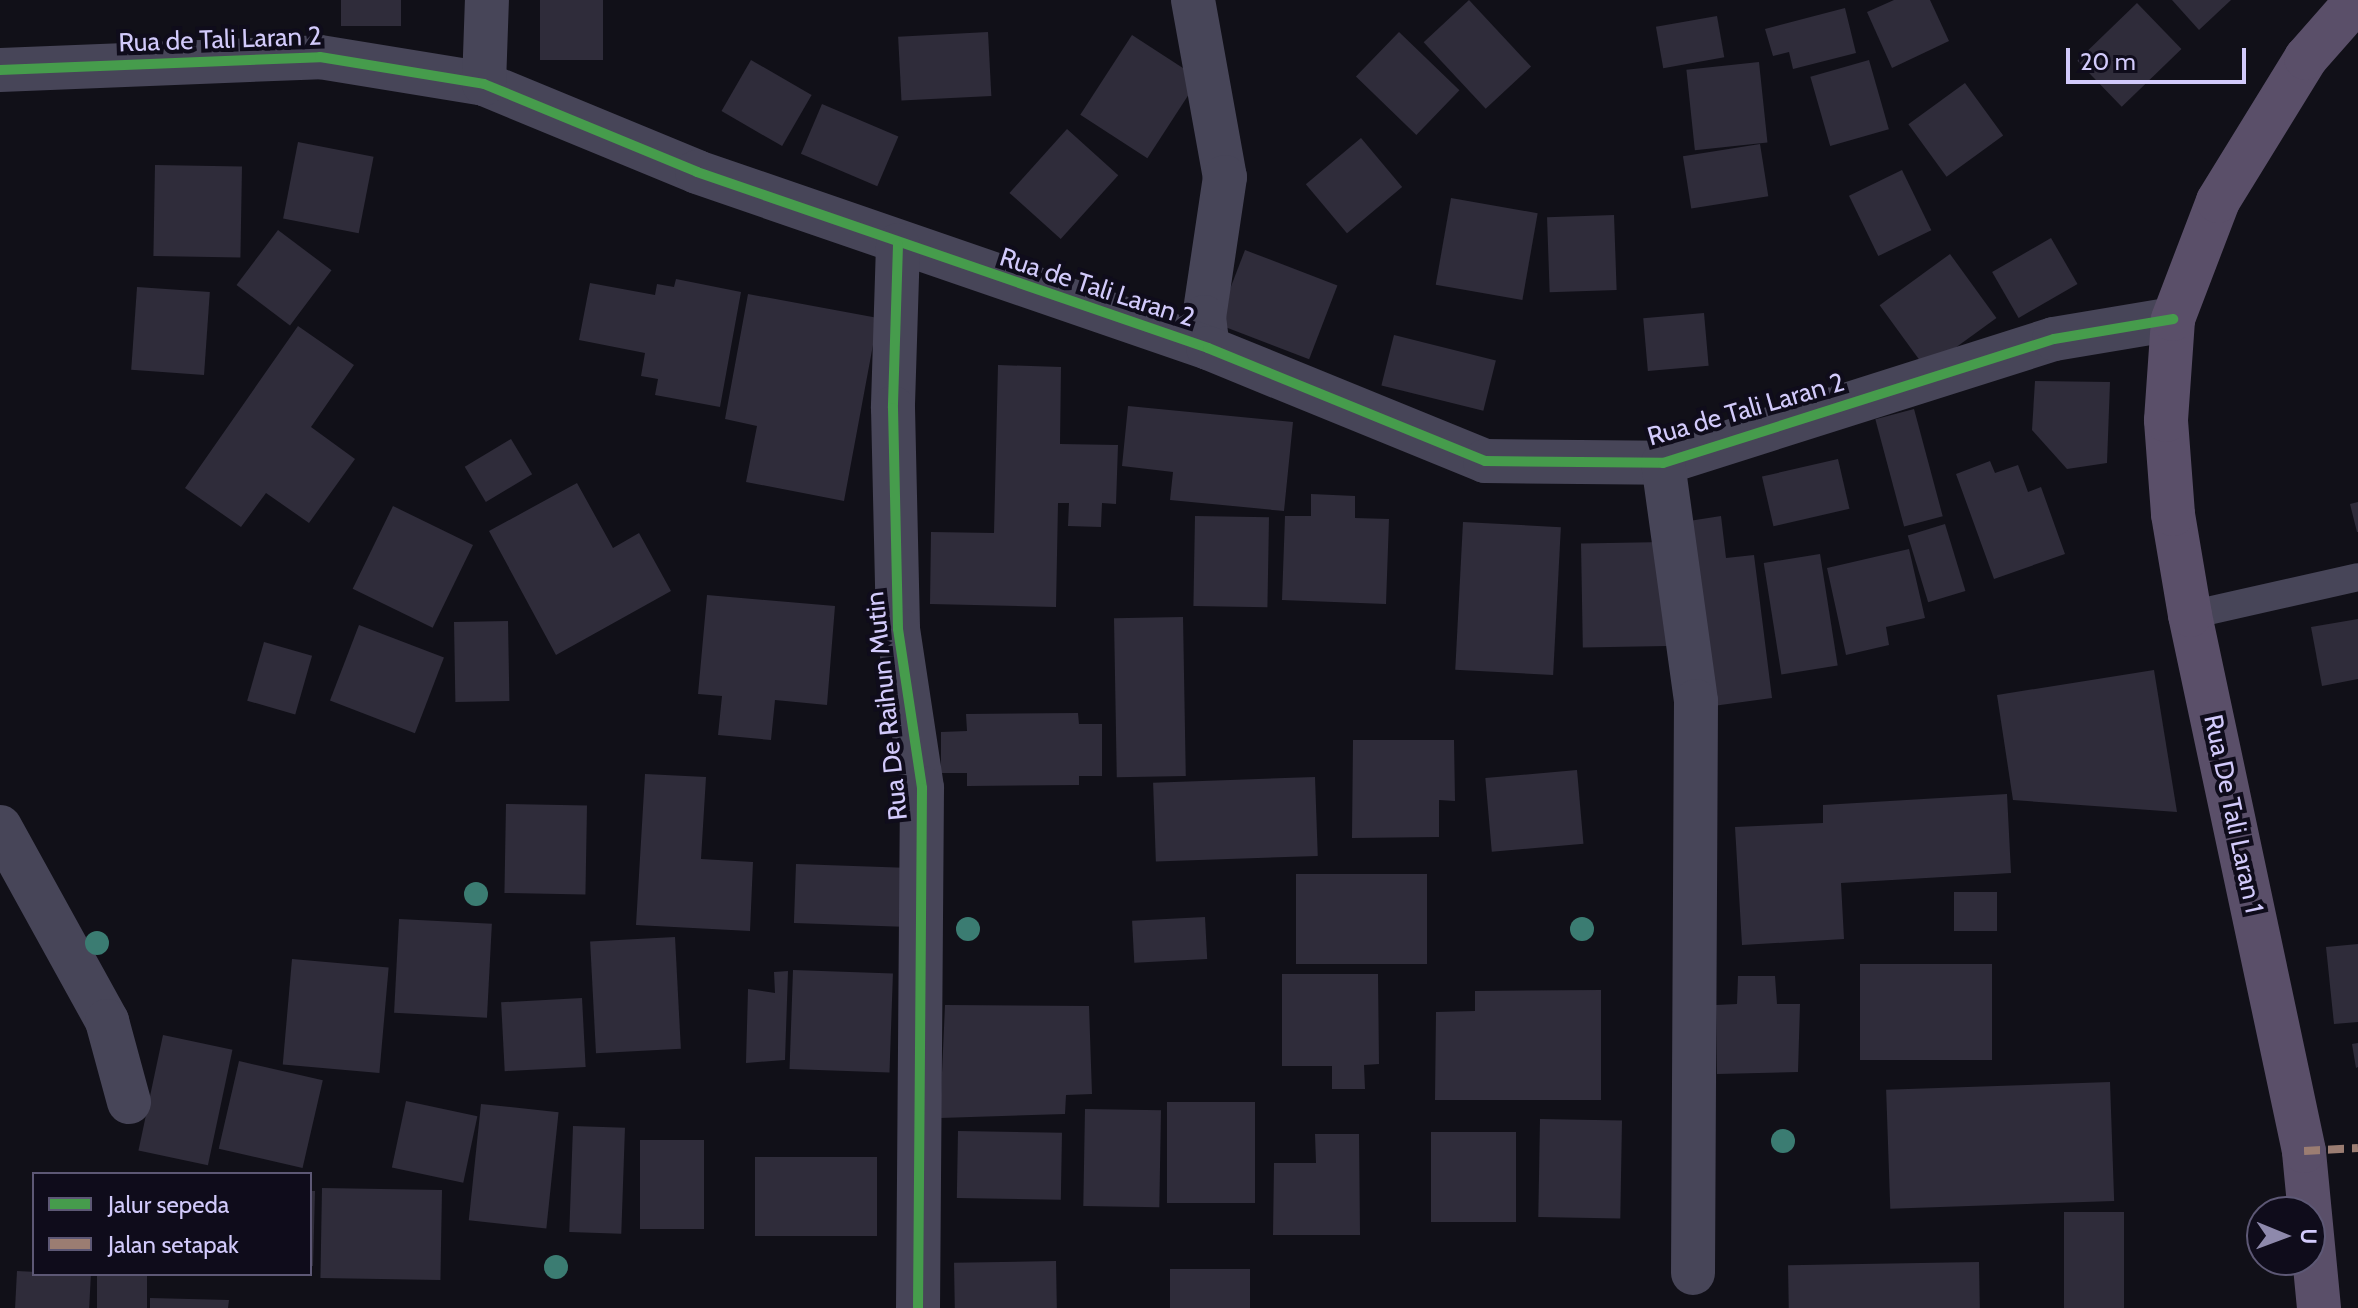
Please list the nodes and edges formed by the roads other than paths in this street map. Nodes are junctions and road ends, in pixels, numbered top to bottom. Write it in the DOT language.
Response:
graph roads {
  1 [pos="487,0"];
  2 [pos="1193,0"];
  3 [pos="2357,0"];
  4 [pos="0,70"];
  5 [pos="484,84"];
  6 [pos="898,245"];
  7 [pos="2173,319"];
  8 [pos="1208,348"];
  9 [pos="1663,463"];
  10 [pos="2358,577"];
  11 [pos="2190,615"];
  12 [pos="0,827"];
  13 [pos="129,1102"];
  14 [pos="1693,1273"];
  15 [pos="918,1308"];
  16 [pos="2319,1308"];
  1 -- 5 [label="street"];
  2 -- 8 [label="street"];
  3 -- 7 [label="main road, Rua De Tali Laran 1"];
  4 -- 5 [label="street, Rua de Tali Laran 2"];
  5 -- 6 [label="street, Rua de Tali Laran 2"];
  6 -- 8 [label="street, Rua de Tali Laran 2"];
  6 -- 15 [label="street, Rua De Raihun Mutin"];
  7 -- 9 [label="street, Rua de Tali Laran 2"];
  7 -- 11 [label="main road, Rua De Tali Laran 1"];
  8 -- 9 [label="street, Rua de Tali Laran 2"];
  9 -- 14 [label="street"];
  10 -- 11 [label="lane"];
  11 -- 16 [label="main road, Rua De Tali Laran 1"];
  12 -- 13 [label="street"];
}
